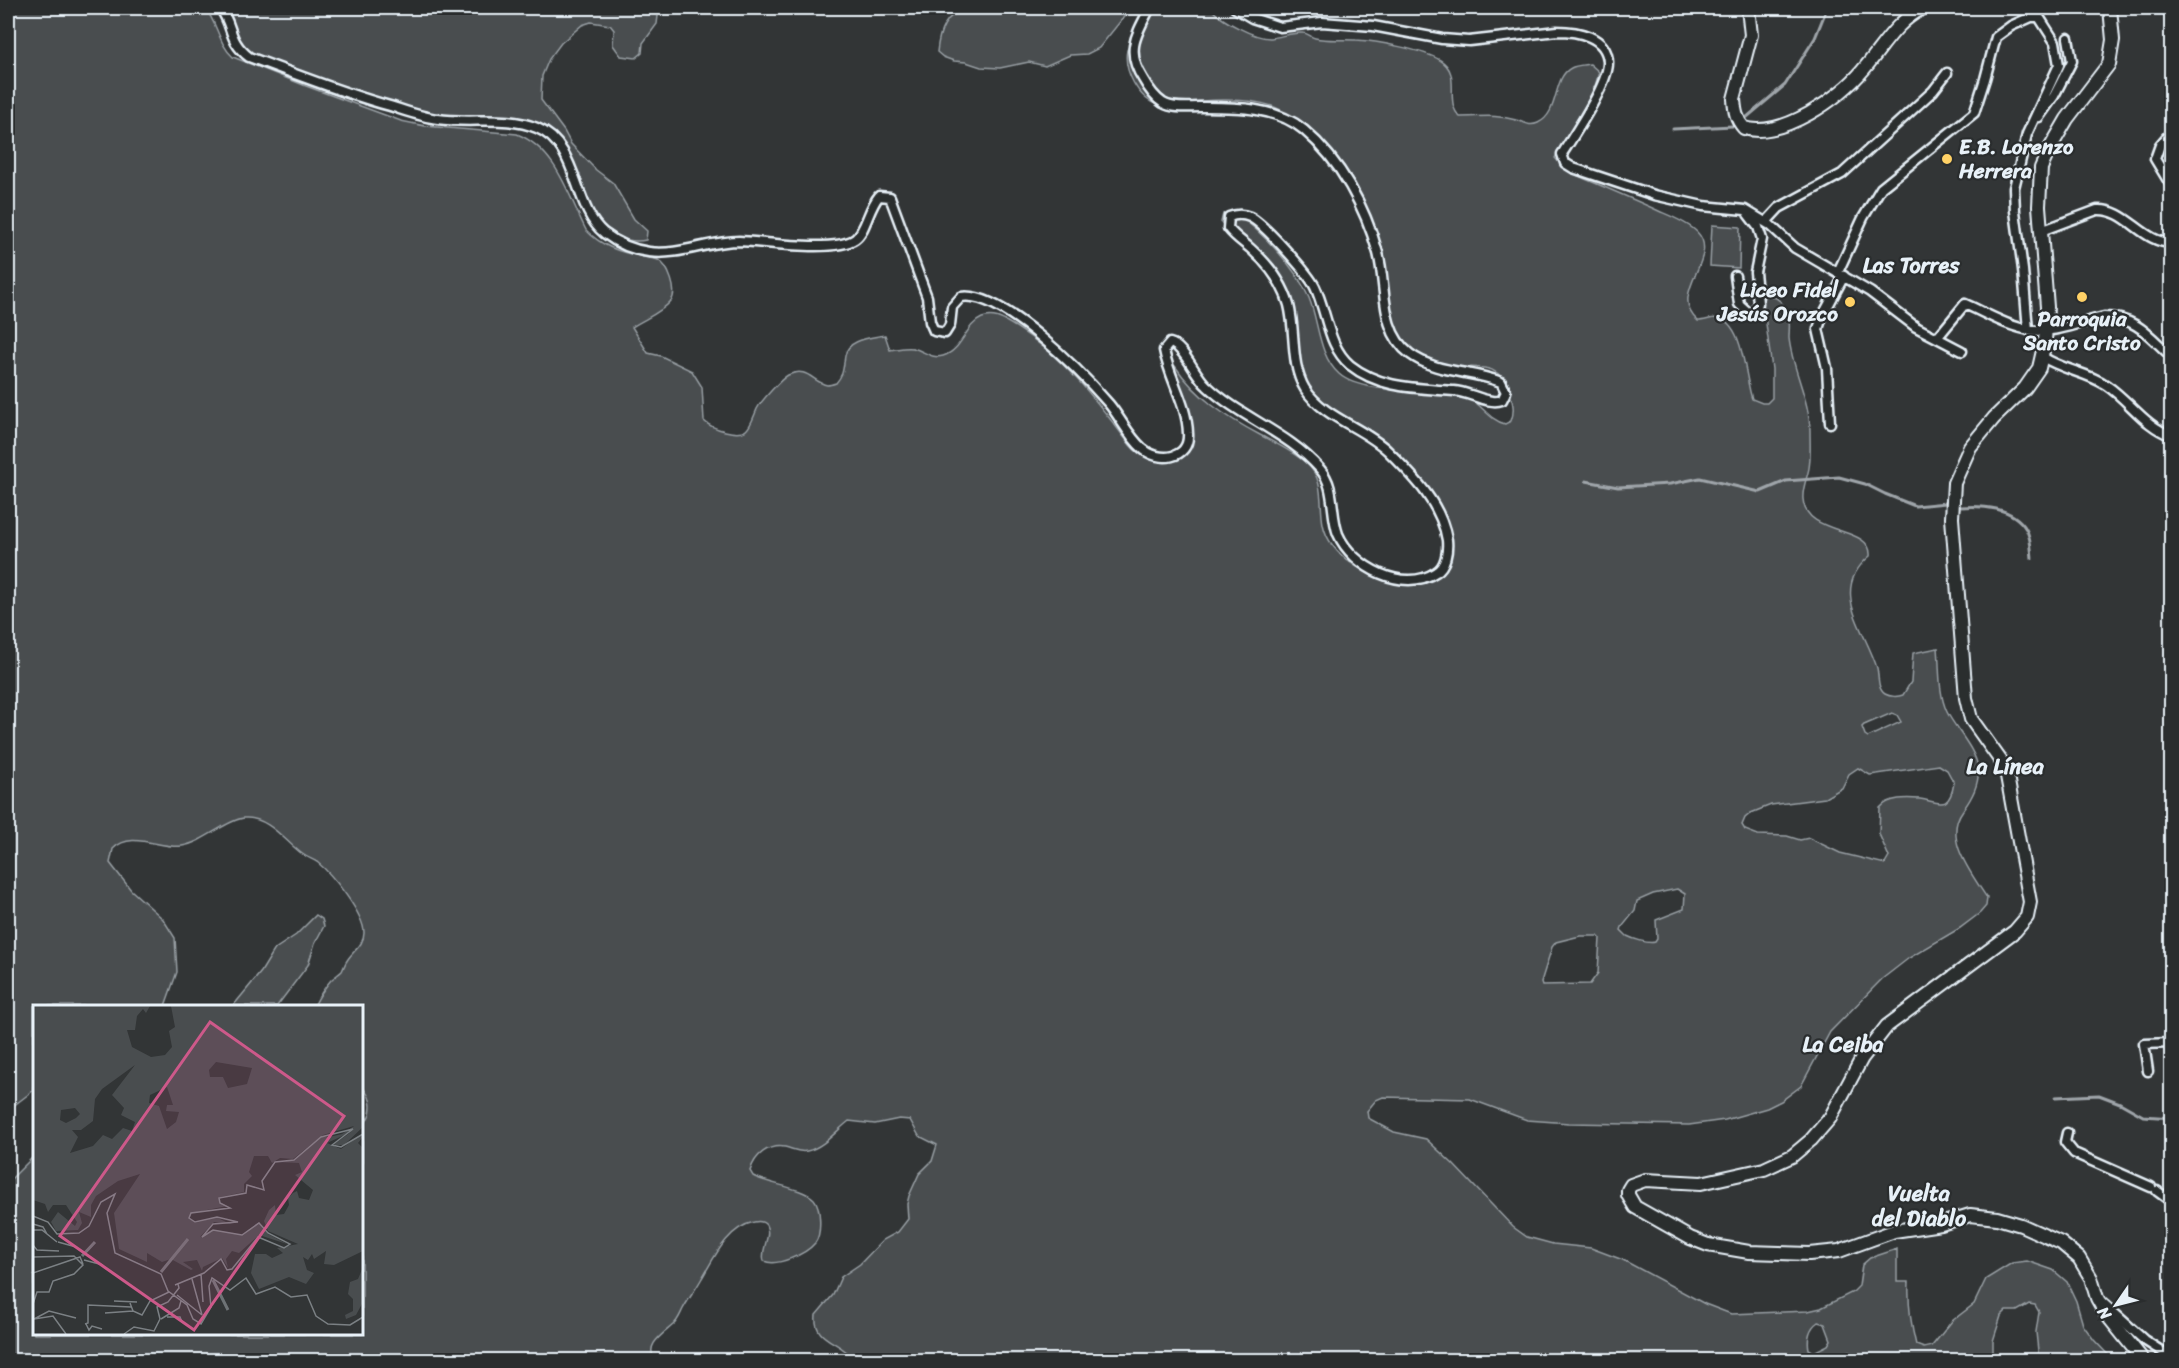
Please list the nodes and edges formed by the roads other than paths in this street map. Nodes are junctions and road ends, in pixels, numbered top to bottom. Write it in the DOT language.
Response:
graph roads {
  1 [pos="220,8"];
  2 [pos="1150,8"];
  3 [pos="1235,8"];
  4 [pos="1748,8"];
  5 [pos="1923,8"];
  6 [pos="2110,8"];
  7 [pos="2068,38"];
  8 [pos="1947,73"];
  9 [pos="2172,131"];
  10 [pos="2027,134"];
  11 [pos="2172,188"];
  12 [pos="1745,210"];
  13 [pos="1766,222"];
  14 [pos="2041,231"];
  15 [pos="2172,243"];
  16 [pos="1841,274"];
  17 [pos="1735,276"];
  18 [pos="2028,330"];
  19 [pos="2046,331"];
  20 [pos="1937,338"];
  21 [pos="1962,351"];
  22 [pos="2043,357"];
  23 [pos="2172,357"];
  24 [pos="1830,423"];
  25 [pos="2172,436"];
  26 [pos="2172,1042"];
  27 [pos="2148,1071"];
  28 [pos="2067,1133"];
  29 [pos="2172,1202"];
  30 [pos="2097,1298"];
  31 [pos="2172,1358"];
  32 [pos="2143,1360"];
  1 -- 2 [label="street"];
  3 -- 12 [label="street"];
  4 -- 5 [label="main road"];
  6 -- 14 [label="main road"];
  7 -- 10 [label="street"];
  8 -- 13 [label="street"];
  9 -- 11 [label="street"];
  10 -- 16 [label="street"];
  10 -- 18 [label="street"];
  12 -- 13 [label="street"];
  12 -- 17 [label="street"];
  13 -- 16 [label="street"];
  14 -- 15 [label="street"];
  14 -- 19 [label="main road"];
  16 -- 20 [label="street"];
  16 -- 24 [label="street"];
  18 -- 19 [label="street"];
  18 -- 20 [label="street"];
  19 -- 22 [label="main road"];
  19 -- 23 [label="street"];
  20 -- 21 [label="street"];
  22 -- 25 [label="street"];
  22 -- 30 [label="main road"];
  26 -- 27 [label="street"];
  28 -- 29 [label="street"];
  30 -- 31 [label="street"];
  30 -- 32 [label="main road"];
}
